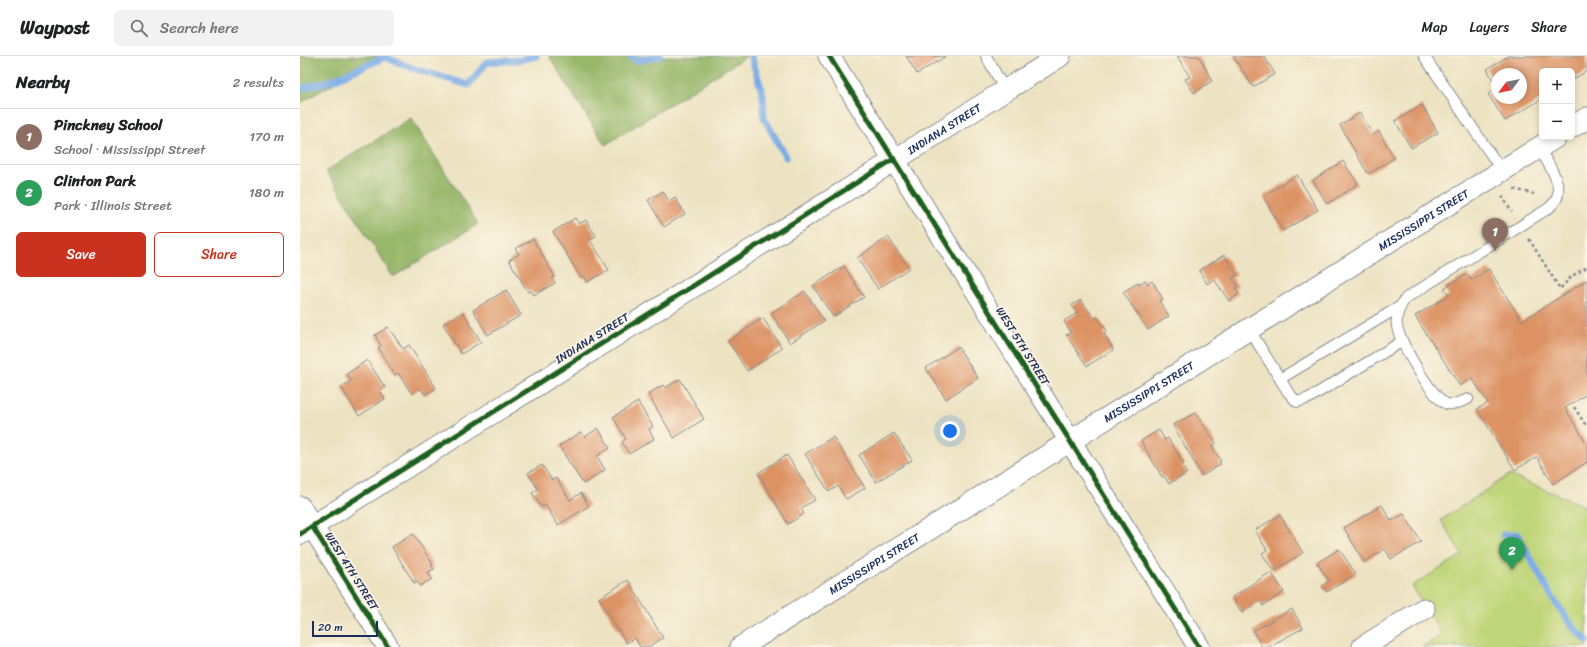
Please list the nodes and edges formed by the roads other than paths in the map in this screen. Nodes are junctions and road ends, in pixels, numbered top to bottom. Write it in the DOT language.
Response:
graph roads {
  1 [pos="829,56"];
  2 [pos="986,56"];
  3 [pos="1060,56"];
  4 [pos="1424,56"];
  5 [pos="1005,90"];
  6 [pos="1587,118"];
  7 [pos="1575,125"];
  8 [pos="1547,142"];
  9 [pos="894,159"];
  10 [pos="1505,179"];
  11 [pos="1399,307"];
  12 [pos="1249,329"];
  13 [pos="1401,342"];
  14 [pos="1280,379"];
  15 [pos="1468,399"];
  16 [pos="1070,441"];
  17 [pos="300,506"];
  18 [pos="306,530"];
  19 [pos="1424,610"];
  20 [pos="388,647"];
  21 [pos="741,647"];
  22 [pos="1199,647"];
  23 [pos="1363,647"];
  1 -- 9 [label="street, WEST 5TH STREET"];
  2 -- 5 [label="lane"];
  3 -- 5 [label="street, INDIANA STREET"];
  4 -- 10 [label="lane"];
  5 -- 9 [label="street, INDIANA STREET"];
  6 -- 7 [label="street"];
  8 -- 10 [label="street, MISSISSIPPI STREET"];
  8 -- 11 [label="lane"];
  9 -- 16 [label="street, WEST 5TH STREET"];
  9 -- 18 [label="street, INDIANA STREET"];
  10 -- 12 [label="street, MISSISSIPPI STREET"];
  11 -- 13 [label="lane"];
  11 -- 14 [label="lane"];
  12 -- 14 [label="lane"];
  12 -- 16 [label="street, MISSISSIPPI STREET"];
  13 -- 14 [label="lane"];
  13 -- 15 [label="lane"];
  16 -- 21 [label="street, MISSISSIPPI STREET"];
  16 -- 22 [label="street, WEST 5TH STREET"];
  17 -- 18 [label="street, WEST 4TH STREET"];
  18 -- 20 [label="street, WEST 4TH STREET"];
  19 -- 23 [label="street"];
}
